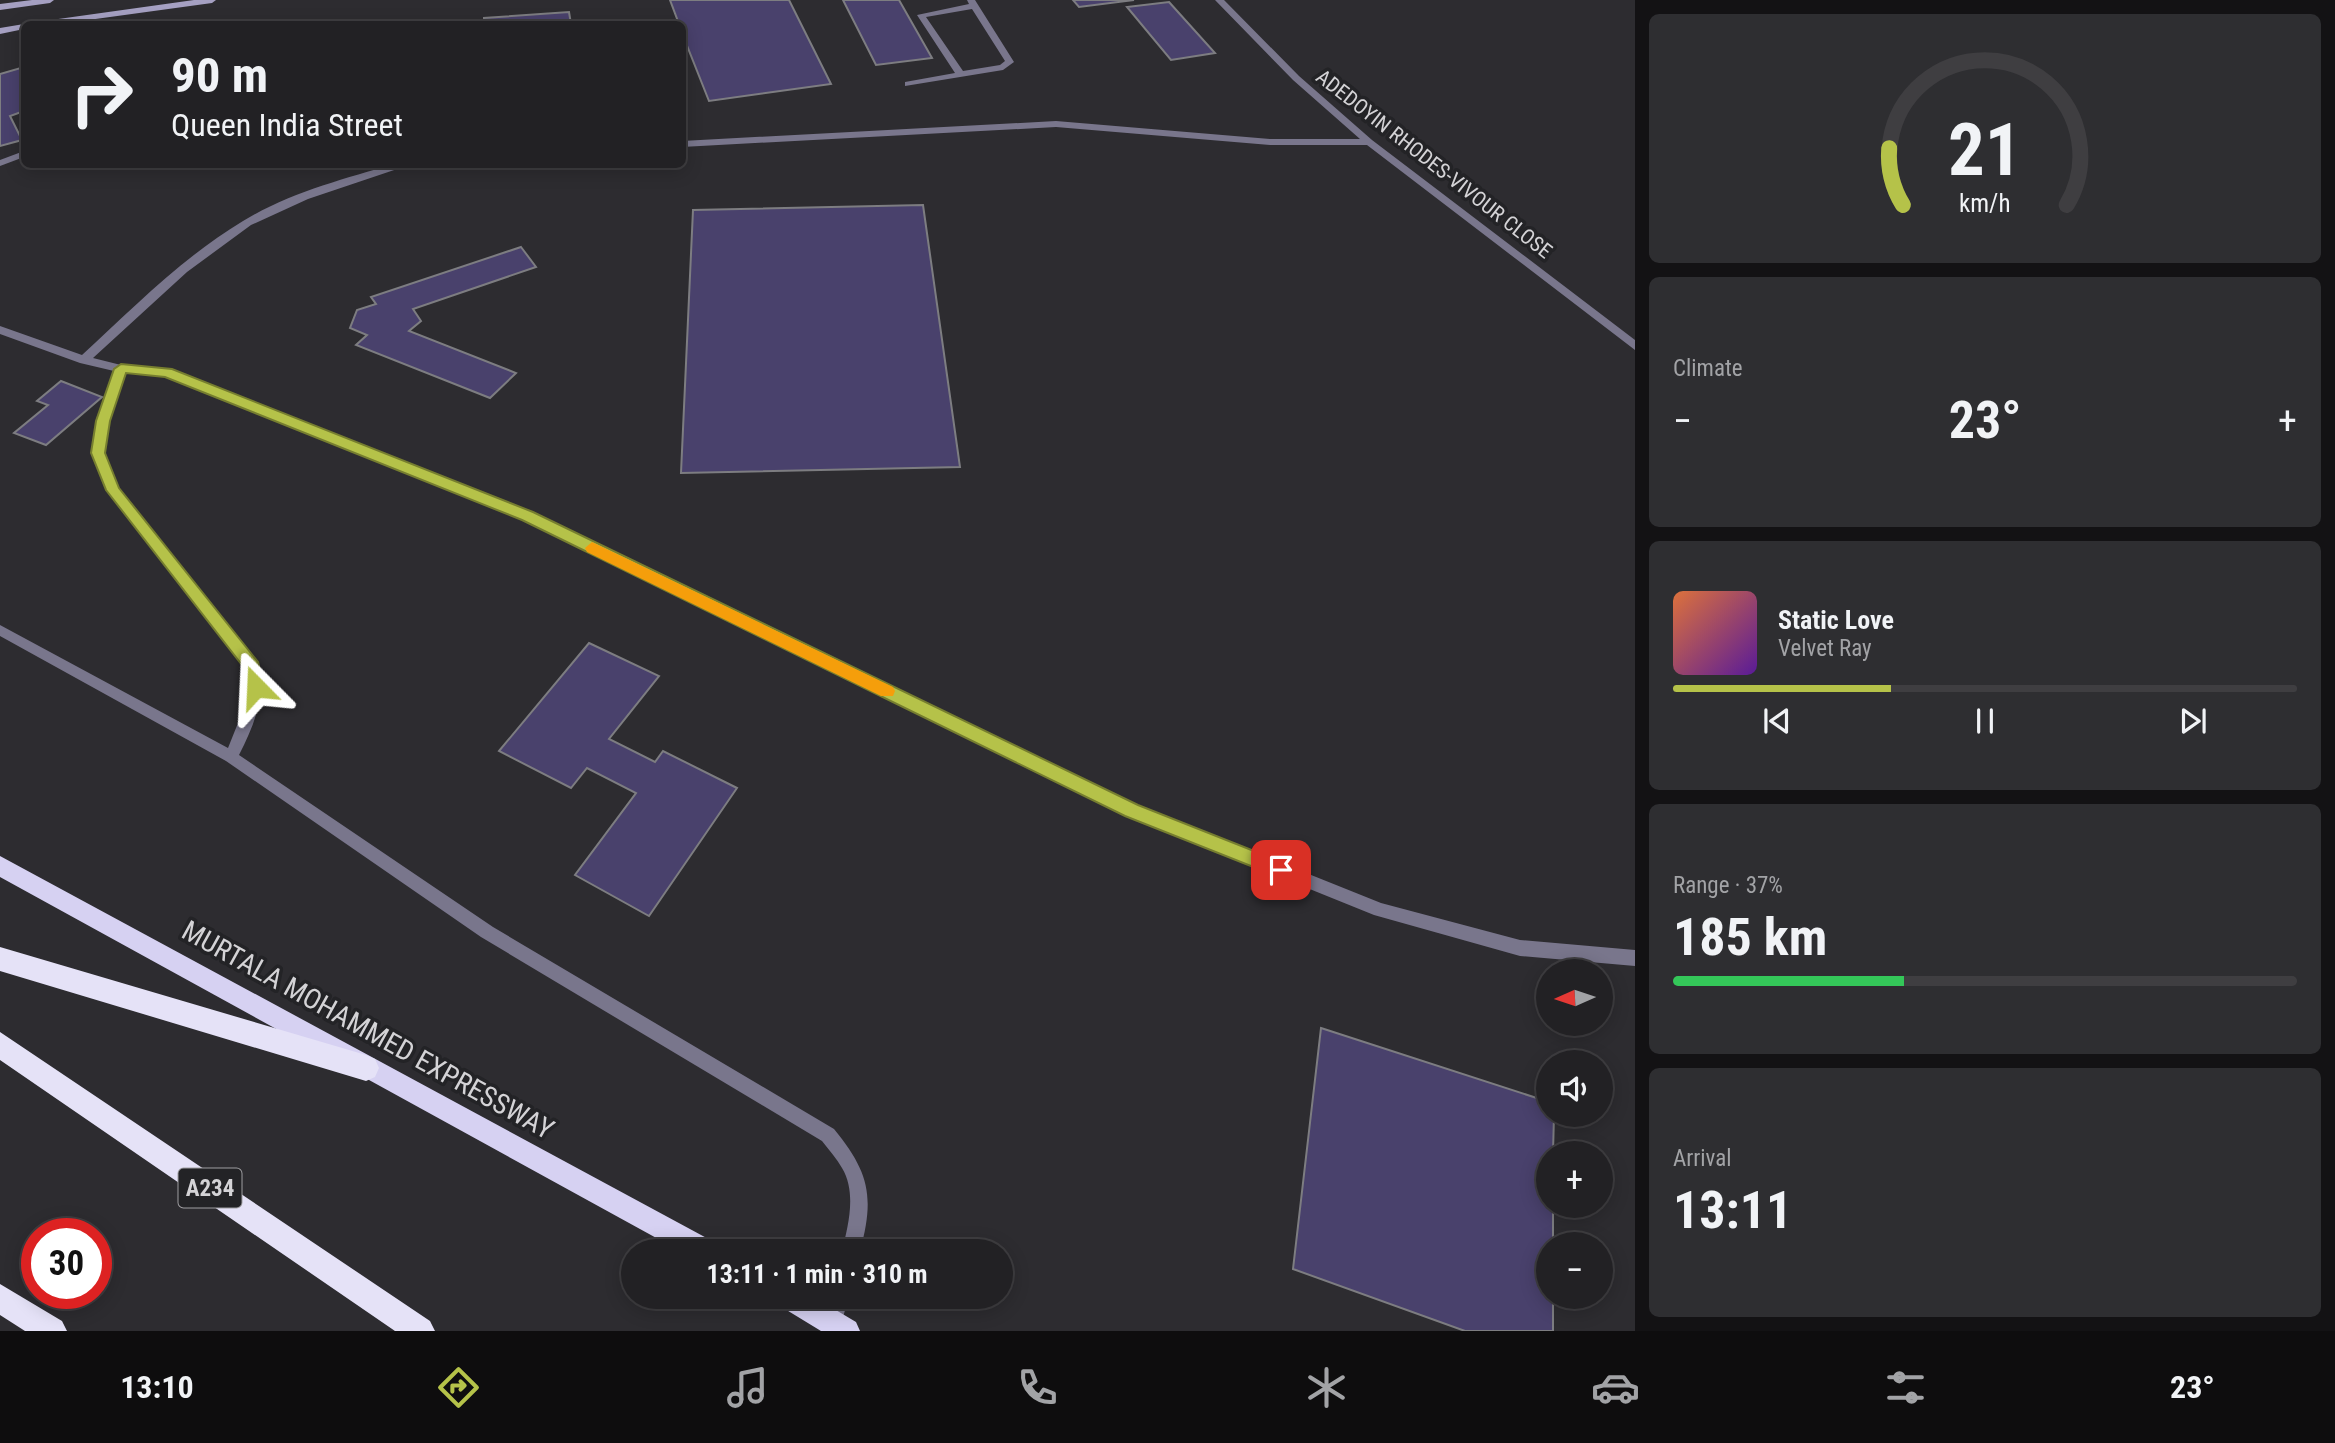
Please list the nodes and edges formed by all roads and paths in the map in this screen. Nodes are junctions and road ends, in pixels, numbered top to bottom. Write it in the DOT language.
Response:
graph roads {
  1 [pos="50,0"];
  2 [pos="212,0"];
  3 [pos="1219,0"];
  4 [pos="973,3"];
  5 [pos="0,7"];
  6 [pos="65,21"];
  7 [pos="21,28"];
  8 [pos="0,31"];
  9 [pos="961,75"];
  10 [pos="908,84"];
  11 [pos="1369,142"];
  12 [pos="686,145"];
  13 [pos="21,155"];
  14 [pos="0,163"];
  15 [pos="395,168"];
  16 [pos="0,330"];
  17 [pos="1635,346"];
  18 [pos="84,360"];
  19 [pos="121,369"];
  20 [pos="0,631"];
  21 [pos="231,757"];
  22 [pos="0,866"];
  23 [pos="1635,958"];
  24 [pos="0,959"];
  25 [pos="0,1045"];
  26 [pos="366,1068"];
  27 [pos="683,1239"];
  28 [pos="854,1239"];
  29 [pos="0,1298"];
  30 [pos="821,1309"];
  31 [pos="840,1316"];
  32 [pos="52,1331"];
  33 [pos="421,1331"];
  1 -- 5 [label="main road"];
  2 -- 6 [label="main road"];
  3 -- 11 [label="street, ADEDOYIN RHODES-VIVOUR CLOSE"];
  4 -- 9 [label="street"];
  4 -- 9 [label="street"];
  7 -- 8 [label="main road"];
  9 -- 10 [label="street"];
  11 -- 12 [label="street"];
  11 -- 17 [label="street, ADEDOYIN RHODES-VIVOUR CLOSE"];
  13 -- 14 [label="street"];
  15 -- 18 [label="street"];
  16 -- 18 [label="street"];
  18 -- 19 [label="street"];
  19 -- 21 [label="street"];
  19 -- 23 [label="street"];
  20 -- 21 [label="street"];
  21 -- 28 [label="street"];
  22 -- 26 [label="highway, MURTALA MOHAMMED EXPRESSWAY"];
  24 -- 26 [label="highway"];
  25 -- 33 [label="highway, A234"];
  26 -- 27 [label="highway, MURTALA MOHAMMED EXPRESSWAY"];
  29 -- 32 [label="highway"];
  30 -- 31 [label="highway"];
}
